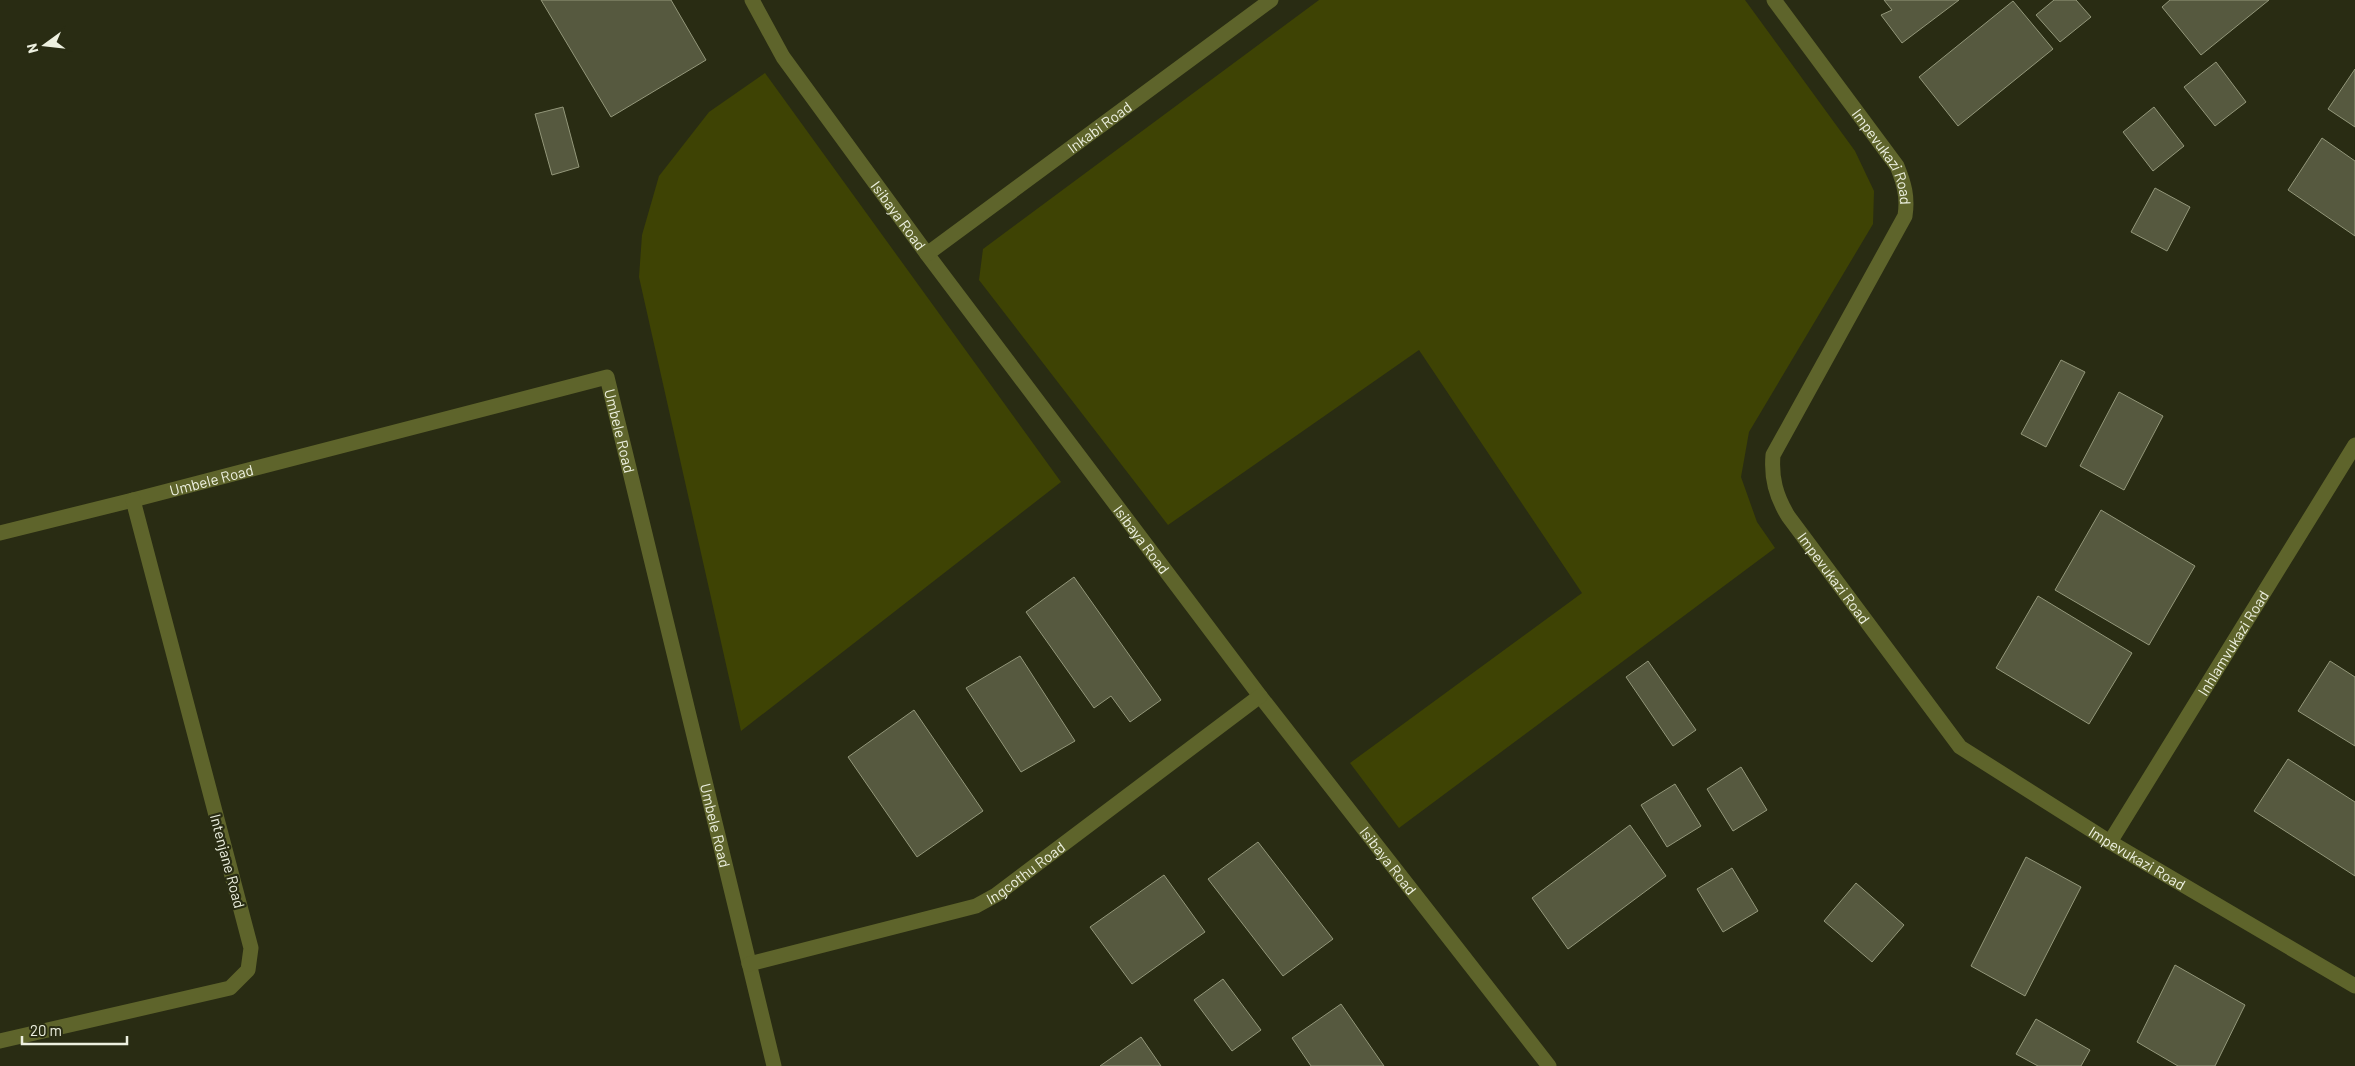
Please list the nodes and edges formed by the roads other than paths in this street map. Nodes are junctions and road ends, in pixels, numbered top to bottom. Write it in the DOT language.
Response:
graph roads {
  1 [pos="752,0"];
  2 [pos="1271,0"];
  3 [pos="1774,0"];
  4 [pos="927,254"];
  5 [pos="2355,445"];
  6 [pos="133,500"];
  7 [pos="0,533"];
  8 [pos="1260,696"];
  9 [pos="2110,842"];
  10 [pos="749,964"];
  11 [pos="2355,986"];
  12 [pos="0,1041"];
  13 [pos="774,1066"];
  14 [pos="1549,1066"];
  1 -- 4 [label="street, Isibaya Road"];
  2 -- 4 [label="street, Inkabi Road"];
  3 -- 9 [label="street, Impevukazi Road"];
  4 -- 8 [label="street, Isibaya Road"];
  5 -- 9 [label="street, Inhlamvukazi Road"];
  6 -- 7 [label="street, Umbele Road"];
  6 -- 10 [label="street, Umbele Road"];
  6 -- 12 [label="street, Intenjane Road"];
  8 -- 10 [label="street, Ingcothu Road"];
  8 -- 14 [label="street, Isibaya Road"];
  9 -- 11 [label="street, Impevukazi Road"];
  10 -- 13 [label="street, Umbele Road"];
}
